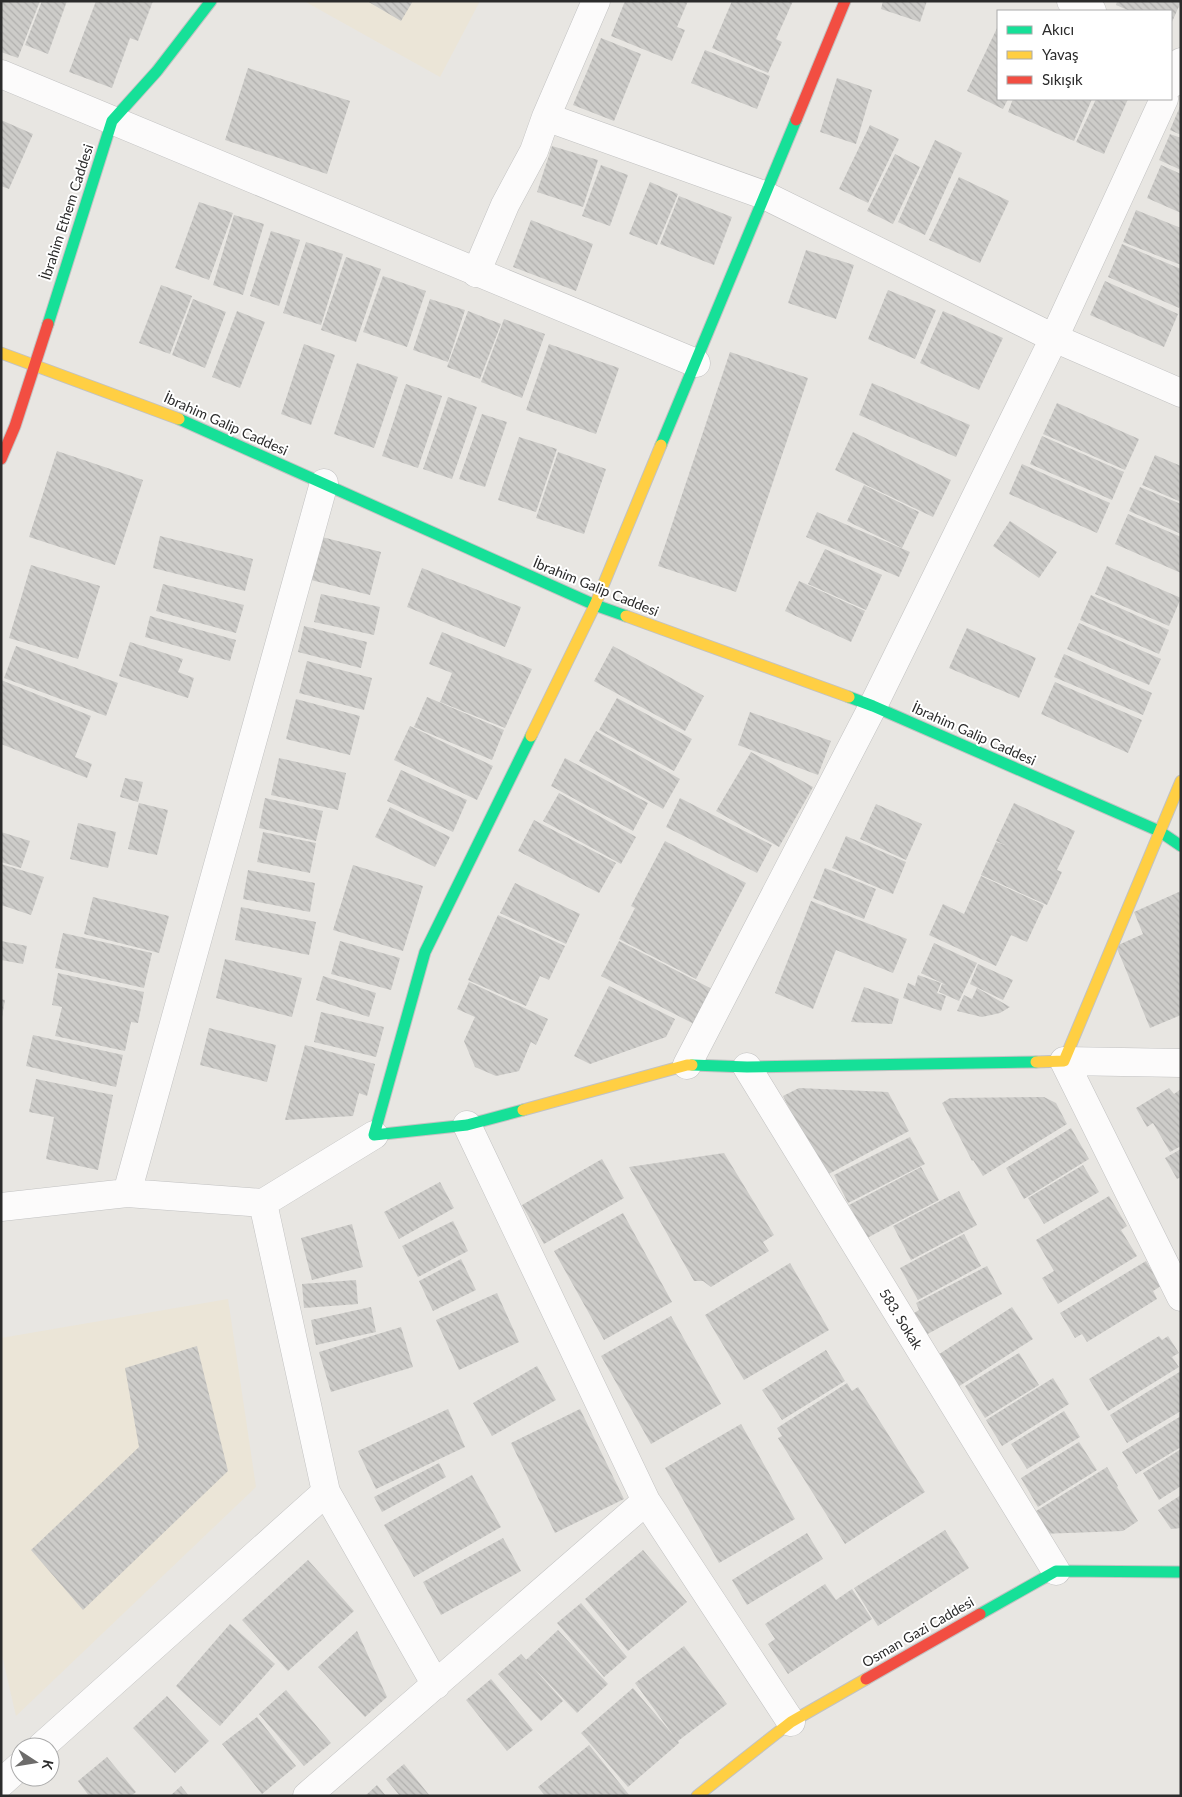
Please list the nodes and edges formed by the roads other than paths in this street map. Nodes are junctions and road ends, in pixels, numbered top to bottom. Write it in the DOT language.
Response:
graph roads {
  1 [pos="211,1"];
  2 [pos="596,1"];
  3 [pos="845,1"];
  4 [pos="1071,1"];
  5 [pos="1090,10"];
  6 [pos="1181,62"];
  7 [pos="1,74"];
  8 [pos="1172,82"];
  9 [pos="1164,100"];
  10 [pos="546,117"];
  11 [pos="112,121"];
  12 [pos="764,195"];
  13 [pos="476,273"];
  14 [pos="1054,338"];
  15 [pos="1,353"];
  16 [pos="696,364"];
  17 [pos="34,365"];
  18 [pos="1181,393"];
  19 [pos="1,458"];
  20 [pos="324,483"];
  21 [pos="595,605"];
  22 [pos="873,706"];
  23 [pos="1181,781"];
  24 [pos="1159,831"];
  25 [pos="1181,846"];
  26 [pos="1064,1061"];
  27 [pos="1181,1063"];
  28 [pos="687,1065"];
  29 [pos="747,1067"];
  30 [pos="467,1125"];
  31 [pos="374,1136"];
  32 [pos="127,1193"];
  33 [pos="263,1203"];
  34 [pos="1,1207"];
  35 [pos="1181,1297"];
  36 [pos="326,1492"];
  37 [pos="646,1501"];
  38 [pos="1056,1571"];
  39 [pos="1181,1572"];
  40 [pos="436,1685"];
  41 [pos="791,1722"];
  42 [pos="52,1737"];
  43 [pos="307,1796"];
  44 [pos="697,1796"];
  1 -- 11 [label="street, İbrahim Ethem Caddesi"];
  2 -- 10 [label="street"];
  3 -- 12 [label="street"];
  4 -- 5 [label="street"];
  6 -- 8 [label="street"];
  7 -- 11 [label="street"];
  9 -- 14 [label="street"];
  10 -- 12 [label="street"];
  10 -- 13 [label="street"];
  11 -- 13 [label="street"];
  11 -- 17 [label="street, İbrahim Ethem Caddesi"];
  12 -- 14 [label="street"];
  12 -- 16 [label="street"];
  13 -- 16 [label="street"];
  14 -- 18 [label="street"];
  14 -- 22 [label="street"];
  15 -- 17 [label="street, İbrahim Galip Caddesi"];
  16 -- 21 [label="street"];
  17 -- 19 [label="street, İbrahim Ethem Caddesi"];
  17 -- 20 [label="street, İbrahim Galip Caddesi"];
  20 -- 21 [label="street, İbrahim Galip Caddesi"];
  20 -- 32 [label="street"];
  21 -- 22 [label="street, İbrahim Galip Caddesi"];
  21 -- 31 [label="street"];
  22 -- 24 [label="street, İbrahim Galip Caddesi"];
  22 -- 28 [label="street"];
  23 -- 24 [label="street"];
  24 -- 25 [label="street, İbrahim Galip Caddesi"];
  24 -- 26 [label="street"];
  26 -- 27 [label="street"];
  26 -- 29 [label="street"];
  26 -- 35 [label="street"];
  28 -- 29 [label="street"];
  28 -- 30 [label="street"];
  29 -- 38 [label="street, 583. Sokak"];
  30 -- 31 [label="street"];
  30 -- 37 [label="street"];
  31 -- 33 [label="street"];
  32 -- 33 [label="street"];
  32 -- 34 [label="street"];
  33 -- 36 [label="street"];
  36 -- 40 [label="street"];
  36 -- 42 [label="street"];
  37 -- 40 [label="street"];
  37 -- 41 [label="street"];
  38 -- 39 [label="street"];
  38 -- 41 [label="street, Osman Gazi Caddesi"];
  40 -- 43 [label="street"];
  41 -- 44 [label="street, Osman Gazi Caddesi"];
}
